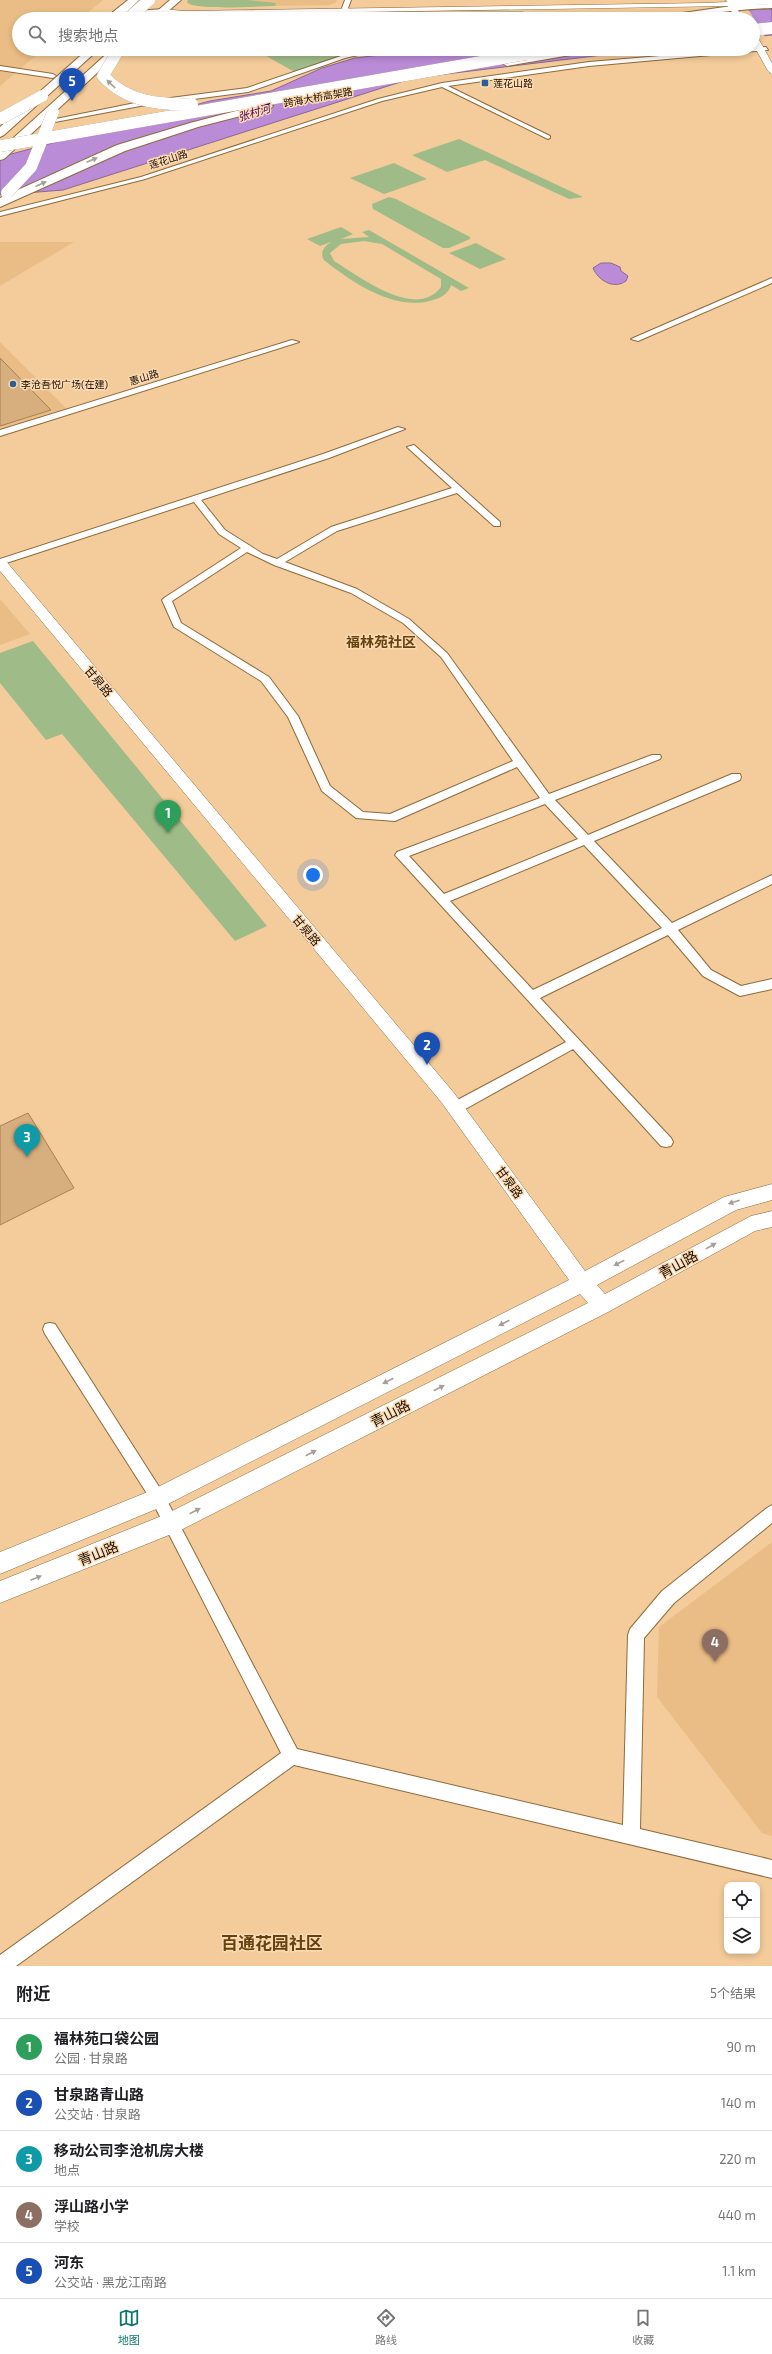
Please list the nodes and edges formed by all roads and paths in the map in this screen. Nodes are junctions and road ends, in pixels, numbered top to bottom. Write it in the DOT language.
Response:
graph roads {
  1 [pos="134,0"];
  2 [pos="176,0"];
  3 [pos="180,0"];
  4 [pos="348,0"];
  5 [pos="755,0"];
  6 [pos="772,2"];
  7 [pos="157,4"];
  8 [pos="735,4"];
  9 [pos="772,6"];
  10 [pos="346,9"];
  11 [pos="209,10"];
  12 [pos="125,12"];
  13 [pos="135,12"];
  14 [pos="135,12"];
  15 [pos="148,12"];
  16 [pos="181,12"];
  17 [pos="224,12"];
  18 [pos="347,12"];
  19 [pos="686,12"];
  20 [pos="741,12"];
  21 [pos="772,23"];
  22 [pos="760,25"];
  23 [pos="772,28"];
  24 [pos="760,32"];
  25 [pos="760,43"];
  26 [pos="760,49"];
  27 [pos="763,49"];
  28 [pos="76,56"];
  29 [pos="86,56"];
  30 [pos="109,56"];
  31 [pos="110,56"];
  32 [pos="111,56"];
  33 [pos="113,56"];
  34 [pos="341,56"];
  35 [pos="515,56"];
  36 [pos="549,56"];
  37 [pos="682,56"];
  38 [pos="772,58"];
  39 [pos="0,68"];
  40 [pos="772,71"];
  41 [pos="53,76"];
  42 [pos="347,85"];
  43 [pos="442,85"];
  44 [pos="42,96"];
  45 [pos="227,100"];
  46 [pos="268,106"];
  47 [pos="0,119"];
  48 [pos="0,122"];
  49 [pos="33,128"];
  50 [pos="0,133"];
  51 [pos="548,137"];
  52 [pos="0,139"];
  53 [pos="0,147"];
  54 [pos="0,156"];
  55 [pos="0,196"];
  56 [pos="0,203"];
  57 [pos="0,214"];
  58 [pos="772,280"];
  59 [pos="636,339"];
  60 [pos="295,342"];
  61 [pos="401,429"];
  62 [pos="0,434"];
  63 [pos="411,447"];
  64 [pos="459,489"];
  65 [pos="195,498"];
  66 [pos="497,524"];
  67 [pos="247,548"];
  68 [pos="0,563"];
  69 [pos="277,563"];
  70 [pos="656,757"];
  71 [pos="519,762"];
  72 [pos="736,777"];
  73 [pos="547,799"];
  74 [pos="586,840"];
  75 [pos="772,879"];
  76 [pos="442,900"];
  77 [pos="671,930"];
  78 [pos="772,984"];
  79 [pos="531,997"];
  80 [pos="574,1043"];
  81 [pos="455,1108"];
  82 [pos="666,1142"];
  83 [pos="772,1192"];
  84 [pos="772,1219"];
  85 [pos="582,1283"];
  86 [pos="603,1305"];
  87 [pos="50,1329"];
  88 [pos="158,1498"];
  89 [pos="772,1513"];
  90 [pos="171,1523"];
  91 [pos="0,1563"];
  92 [pos="0,1592"];
  93 [pos="292,1756"];
  94 [pos="630,1836"];
  95 [pos="772,1869"];
  96 [pos="0,1966"];
  1 -- 12 [label="highway"];
  2 -- 7 [label="highway"];
  3 -- 11 [label="main road"];
  4 -- 10 [label="street"];
  5 -- 8 [label="main road"];
  6 -- 8 [label="main road"];
  7 -- 11 [label="main road"];
  7 -- 13 [label="highway, bridge"];
  7 -- 14 [label="street"];
  7 -- 15 [label="highway"];
  7 -- 16 [label="main road"];
  8 -- 9 [label="street"];
  8 -- 10 [label="main road"];
  8 -- 19 [label="street"];
  8 -- 20 [label="main road"];
  10 -- 11 [label="main road"];
  10 -- 17 [label="main road"];
  10 -- 18 [label="street"];
  21 -- 22 [label="highway"];
  23 -- 24 [label="highway, bridge"];
  25 -- 27 [label="main road"];
  26 -- 27 [label="street, 莲花山路"];
  27 -- 38 [label="main road"];
  27 -- 40 [label="main road"];
  28 -- 41 [label="highway"];
  29 -- 44 [label="highway"];
  30 -- 53 [label="highway"];
  31 -- 49 [label="highway"];
  32 -- 55 [label="highway, bridge"];
  45 -- 33 [label="highway, one-way, bridge"];
  34 -- 49 [label="street"];
  35 -- 42 [label="highway, 跨海大桥高架路, bridge"];
  36 -- 46 [label="highway, 跨海大桥高架路"];
  37 -- 43 [label="street, 莲花山路"];
  39 -- 41 [label="street"];
  41 -- 48 [label="highway"];
  42 -- 45 [label="highway, bridge"];
  42 -- 53 [label="highway, 跨海大桥高架路, bridge"];
  43 -- 51 [label="street"];
  43 -- 57 [label="street, 莲花山路"];
  44 -- 47 [label="highway, bridge"];
  44 -- 50 [label="highway, bridge"];
  45 -- 52 [label="highway, bridge"];
  46 -- 54 [label="highway, 跨海大桥高架路"];
  56 -- 46 [label="highway, one-way"];
  49 -- 54 [label="highway, bridge"];
  58 -- 59 [label="street"];
  60 -- 62 [label="street, 惠山路"];
  61 -- 65 [label="street"];
  63 -- 64 [label="street"];
  64 -- 66 [label="street"];
  64 -- 69 [label="street"];
  65 -- 67 [label="street"];
  65 -- 68 [label="street"];
  67 -- 69 [label="street"];
  67 -- 71 [label="street"];
  68 -- 81 [label="main road, 甘泉路"];
  69 -- 71 [label="street"];
  70 -- 73 [label="street"];
  71 -- 73 [label="street"];
  72 -- 74 [label="street"];
  73 -- 74 [label="street"];
  73 -- 76 [label="street"];
  74 -- 76 [label="street"];
  74 -- 77 [label="street"];
  75 -- 77 [label="street"];
  76 -- 79 [label="street"];
  77 -- 78 [label="street"];
  77 -- 79 [label="street"];
  79 -- 80 [label="street"];
  80 -- 81 [label="street"];
  80 -- 82 [label="street"];
  81 -- 85 [label="main road, 甘泉路"];
  83 -- 85 [label="main road, one-way"];
  86 -- 84 [label="main road, 青山路, one-way"];
  85 -- 86 [label="main road, 甘泉路"];
  85 -- 88 [label="main road, one-way"];
  90 -- 86 [label="main road, 青山路, one-way"];
  87 -- 88 [label="street"];
  88 -- 90 [label="street"];
  88 -- 91 [label="main road"];
  89 -- 94 [label="street"];
  92 -- 90 [label="main road, 青山路, one-way"];
  90 -- 93 [label="street"];
  93 -- 94 [label="street"];
  93 -- 96 [label="street"];
  94 -- 95 [label="street"];
}
